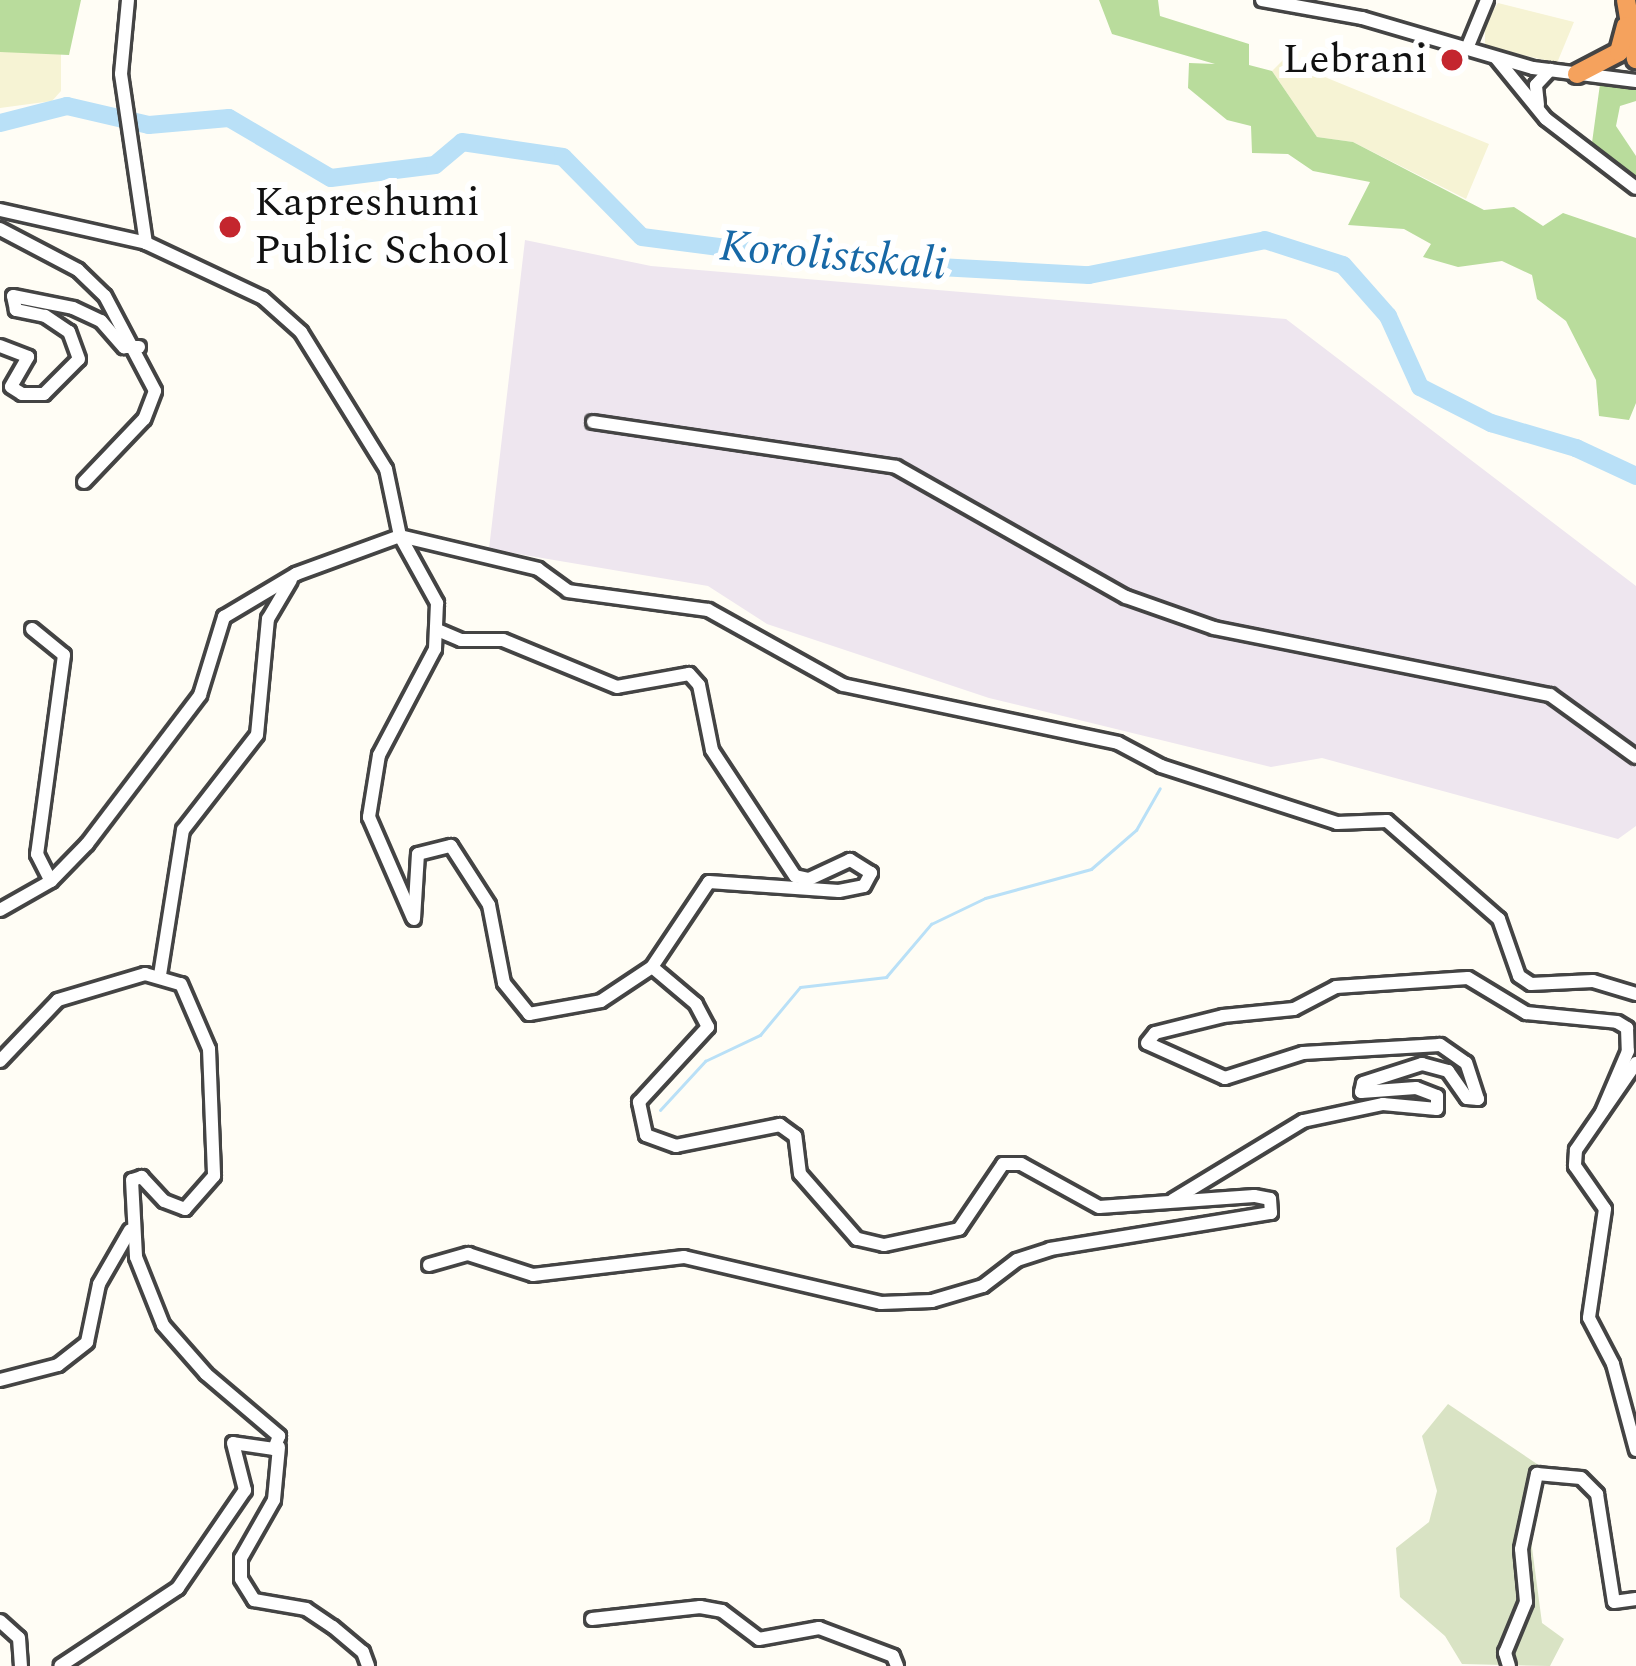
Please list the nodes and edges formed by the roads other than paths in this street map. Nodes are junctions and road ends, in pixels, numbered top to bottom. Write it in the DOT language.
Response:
graph roads {
  1 [pos="128,0"];
  2 [pos="1487,0"];
  3 [pos="1626,0"];
  4 [pos="1267,1"];
  5 [pos="1626,26"];
  6 [pos="1468,46"];
  7 [pos="1496,58"];
  8 [pos="1636,59"];
  9 [pos="1550,70"];
  10 [pos="1577,74"];
  11 [pos="1636,81"];
  12 [pos="1539,110"];
  13 [pos="1636,188"];
  14 [pos="0,210"];
  15 [pos="0,229"];
  16 [pos="146,243"];
  17 [pos="0,346"];
  18 [pos="139,347"];
  19 [pos="593,422"];
  20 [pos="84,482"];
  21 [pos="400,536"];
  22 [pos="296,574"];
  23 [pos="32,629"];
  24 [pos="440,631"];
  25 [pos="1636,757"];
  26 [pos="51,881"];
  27 [pos="0,910"];
  28 [pos="652,967"];
  29 [pos="160,975"];
  30 [pos="1636,994"];
  31 [pos="0,1061"];
  32 [pos="1636,1064"];
  33 [pos="1602,1112"];
  34 [pos="1171,1201"];
  35 [pos="130,1228"];
  36 [pos="429,1264"];
  37 [pos="0,1380"];
  38 [pos="279,1447"];
  39 [pos="1636,1450"];
  40 [pos="1636,1599"];
  41 [pos="592,1619"];
  42 [pos="0,1621"];
  43 [pos="21,1666"];
  44 [pos="60,1666"];
  45 [pos="368,1666"];
  46 [pos="897,1666"];
  47 [pos="1509,1666"];
  1 -- 16 [label="street"];
  2 -- 6 [label="street"];
  3 -- 5 [label="highway"];
  4 -- 6 [label="street"];
  5 -- 8 [label="highway"];
  5 -- 10 [label="highway"];
  6 -- 7 [label="street"];
  7 -- 9 [label="street"];
  7 -- 12 [label="street"];
  9 -- 10 [label="street"];
  9 -- 12 [label="street"];
  10 -- 11 [label="street"];
  12 -- 13 [label="street"];
  14 -- 16 [label="street"];
  15 -- 18 [label="street"];
  16 -- 21 [label="street"];
  17 -- 18 [label="street"];
  18 -- 20 [label="street"];
  19 -- 25 [label="street"];
  21 -- 22 [label="street"];
  21 -- 24 [label="street"];
  21 -- 30 [label="street"];
  22 -- 26 [label="street"];
  22 -- 29 [label="street"];
  23 -- 26 [label="street"];
  24 -- 28 [label="street"];
  24 -- 28 [label="street"];
  26 -- 27 [label="street"];
  28 -- 34 [label="street"];
  29 -- 31 [label="street"];
  29 -- 35 [label="street"];
  32 -- 33 [label="street"];
  33 -- 34 [label="street"];
  33 -- 39 [label="street"];
  34 -- 36 [label="street"];
  35 -- 37 [label="street"];
  35 -- 38 [label="street"];
  38 -- 44 [label="street"];
  38 -- 45 [label="street"];
  40 -- 47 [label="street"];
  41 -- 46 [label="street"];
  42 -- 43 [label="street"];
}
